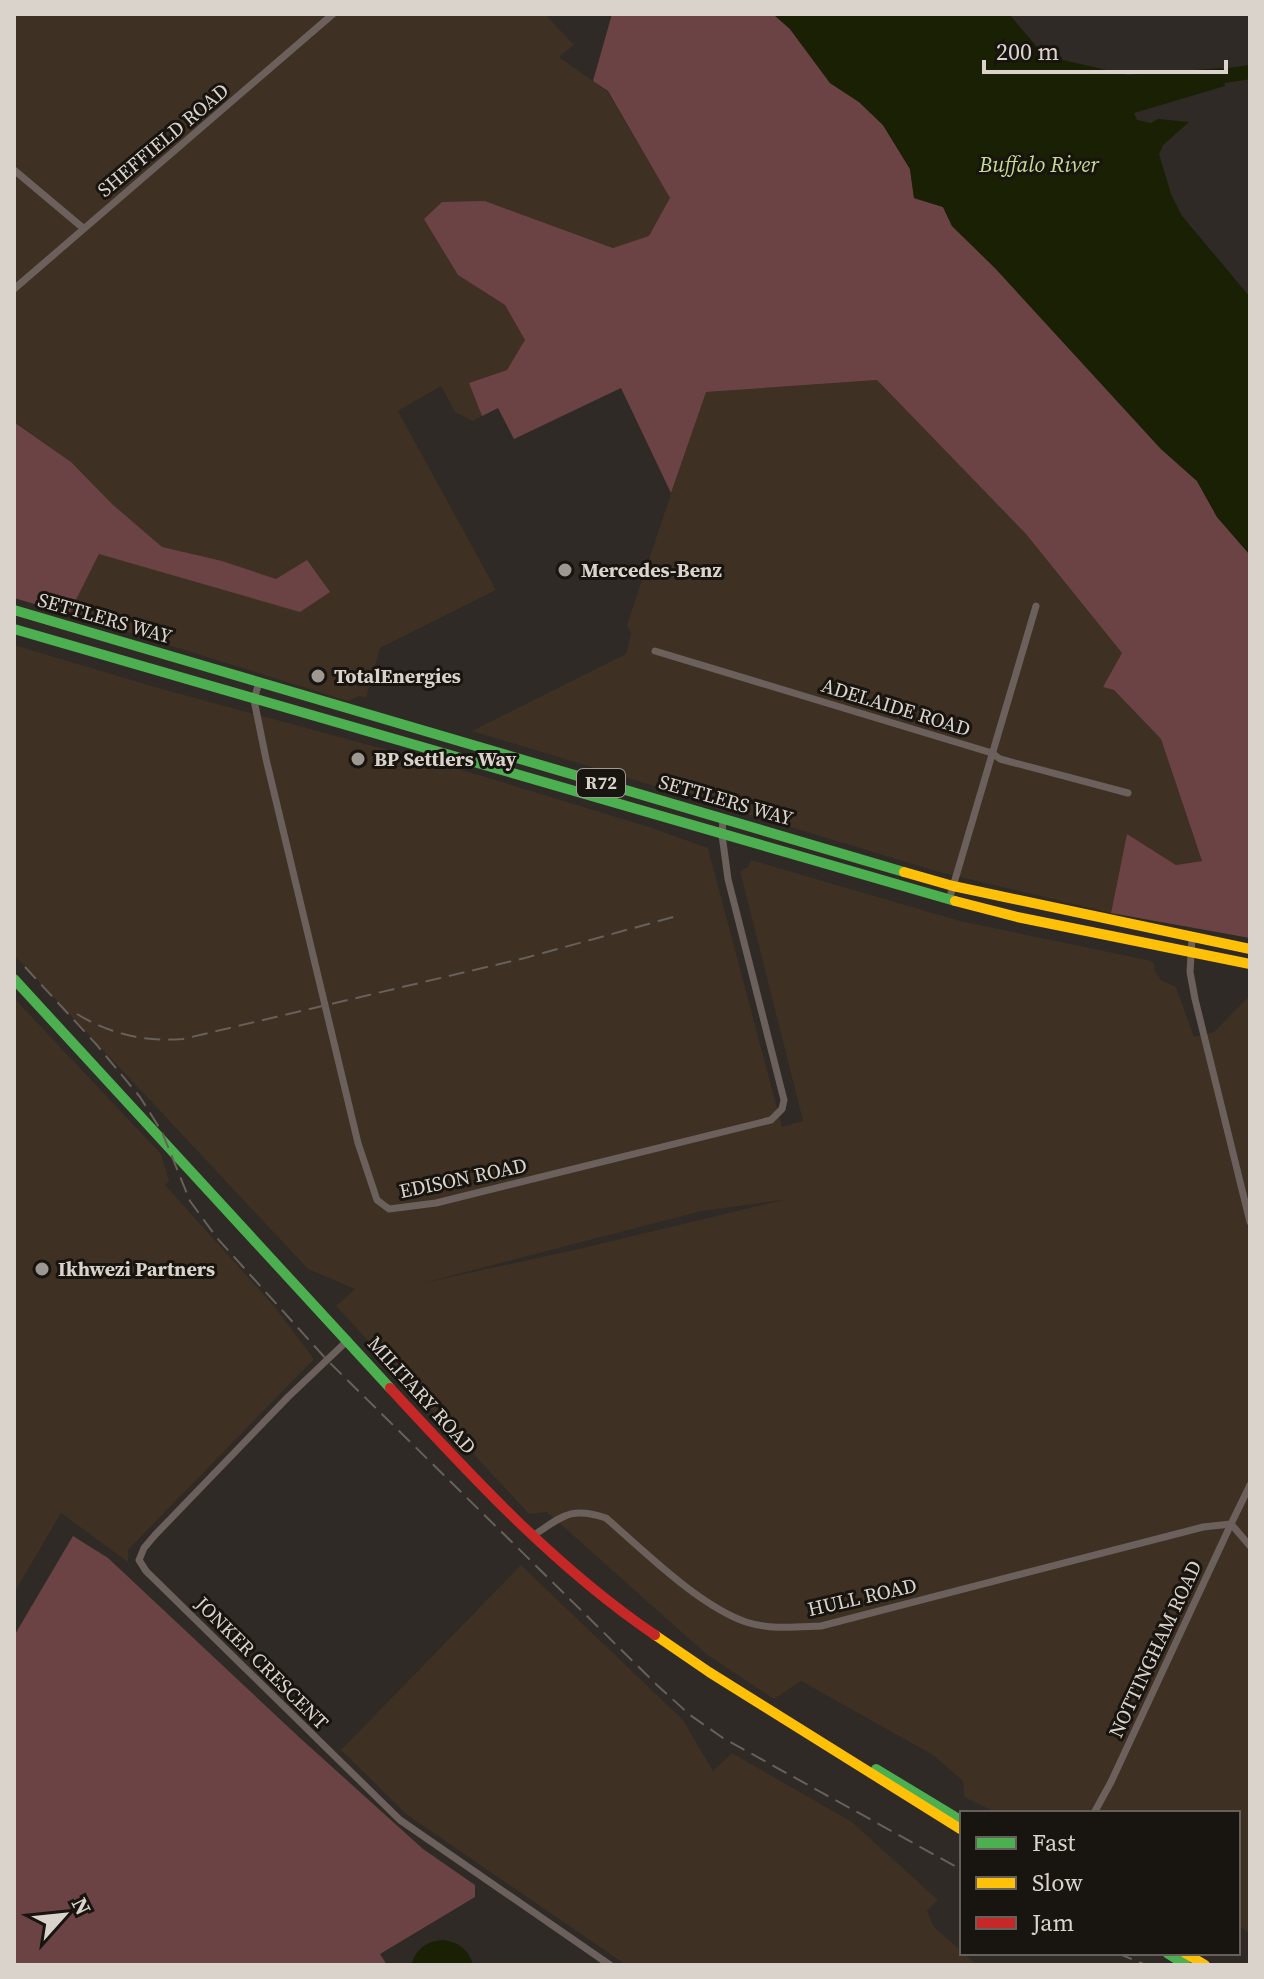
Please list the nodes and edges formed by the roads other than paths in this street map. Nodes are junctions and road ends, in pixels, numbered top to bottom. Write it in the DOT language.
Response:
graph roads {
  1 [pos="333,14"];
  2 [pos="14,170"];
  3 [pos="83,228"];
  4 [pos="14,289"];
  5 [pos="1036,606"];
  6 [pos="14,610"];
  7 [pos="14,629"];
  8 [pos="655,651"];
  9 [pos="259,682"];
  10 [pos="254,700"];
  11 [pos="992,753"];
  12 [pos="1128,793"];
  13 [pos="723,818"];
  14 [pos="722,835"];
  15 [pos="953,886"];
  16 [pos="949,900"];
  17 [pos="1192,938"];
  18 [pos="1250,949"];
  19 [pos="1190,953"];
  20 [pos="1250,964"];
  21 [pos="14,979"];
  22 [pos="1250,1222"];
  23 [pos="348,1340"];
  24 [pos="1250,1485"];
  25 [pos="1231,1524"];
  26 [pos="534,1535"];
  27 [pos="1250,1546"];
  28 [pos="862,1766"];
  29 [pos="1095,1811"];
  30 [pos="960,1820"];
  31 [pos="960,1829"];
  32 [pos="610,1965"];
  1 -- 3 [label="street, SHEFFIELD ROAD"];
  2 -- 3 [label="street"];
  3 -- 4 [label="street, SHEFFIELD ROAD"];
  5 -- 11 [label="street"];
  6 -- 9 [label="main road, SETTLERS WAY / R72"];
  7 -- 10 [label="main road, SETTLERS WAY / R72"];
  8 -- 11 [label="street, ADELAIDE ROAD"];
  9 -- 10 [label="street, EDISON ROAD"];
  9 -- 13 [label="main road, SETTLERS WAY / R72"];
  10 -- 14 [label="main road, SETTLERS WAY / R72"];
  10 -- 14 [label="street, EDISON ROAD"];
  11 -- 12 [label="street, ADELAIDE ROAD"];
  11 -- 15 [label="street"];
  13 -- 14 [label="street, EDISON ROAD"];
  13 -- 15 [label="main road, SETTLERS WAY / R72"];
  14 -- 16 [label="main road, SETTLERS WAY / R72"];
  15 -- 16 [label="street"];
  15 -- 17 [label="main road, SETTLERS WAY / R72"];
  16 -- 19 [label="main road, SETTLERS WAY / R72"];
  17 -- 18 [label="main road, SETTLERS WAY / R72"];
  17 -- 19 [label="street"];
  19 -- 20 [label="main road, SETTLERS WAY / R72"];
  19 -- 22 [label="street"];
  21 -- 23 [label="main road, MILITARY ROAD"];
  23 -- 26 [label="main road, MILITARY ROAD"];
  23 -- 32 [label="street, JONKER CRESCENT"];
  24 -- 25 [label="street, NOTTINGHAM ROAD"];
  25 -- 26 [label="street, HULL ROAD"];
  25 -- 27 [label="street"];
  25 -- 29 [label="street, NOTTINGHAM ROAD"];
  26 -- 28 [label="main road, MILITARY ROAD"];
  28 -- 30 [label="main road, MILITARY ROAD"];
  28 -- 31 [label="main road, MILITARY ROAD"];
}
